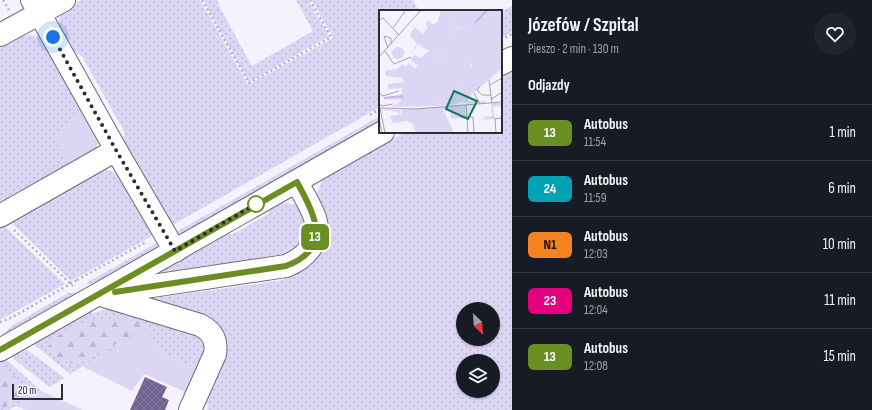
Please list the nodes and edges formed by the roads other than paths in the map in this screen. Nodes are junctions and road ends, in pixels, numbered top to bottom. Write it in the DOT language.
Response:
graph roads {
  1 [pos="64,0"];
  2 [pos="36,7"];
  3 [pos="0,35"];
  4 [pos="512,58"];
  5 [pos="502,63"];
  6 [pos="381,133"];
  7 [pos="116,150"];
  8 [pos="297,182"];
  9 [pos="0,216"];
  10 [pos="175,251"];
  11 [pos="99,294"];
  12 [pos="0,350"];
  13 [pos="190,410"];
  1 -- 2 [label="street"];
  2 -- 3 [label="street"];
  2 -- 7 [label="street"];
  4 -- 5 [label="street"];
  6 -- 8 [label="street"];
  7 -- 9 [label="street"];
  7 -- 10 [label="street"];
  8 -- 10 [label="street"];
  8 -- 11 [label="street"];
  10 -- 11 [label="street"];
  11 -- 12 [label="street"];
  11 -- 13 [label="street"];
}
